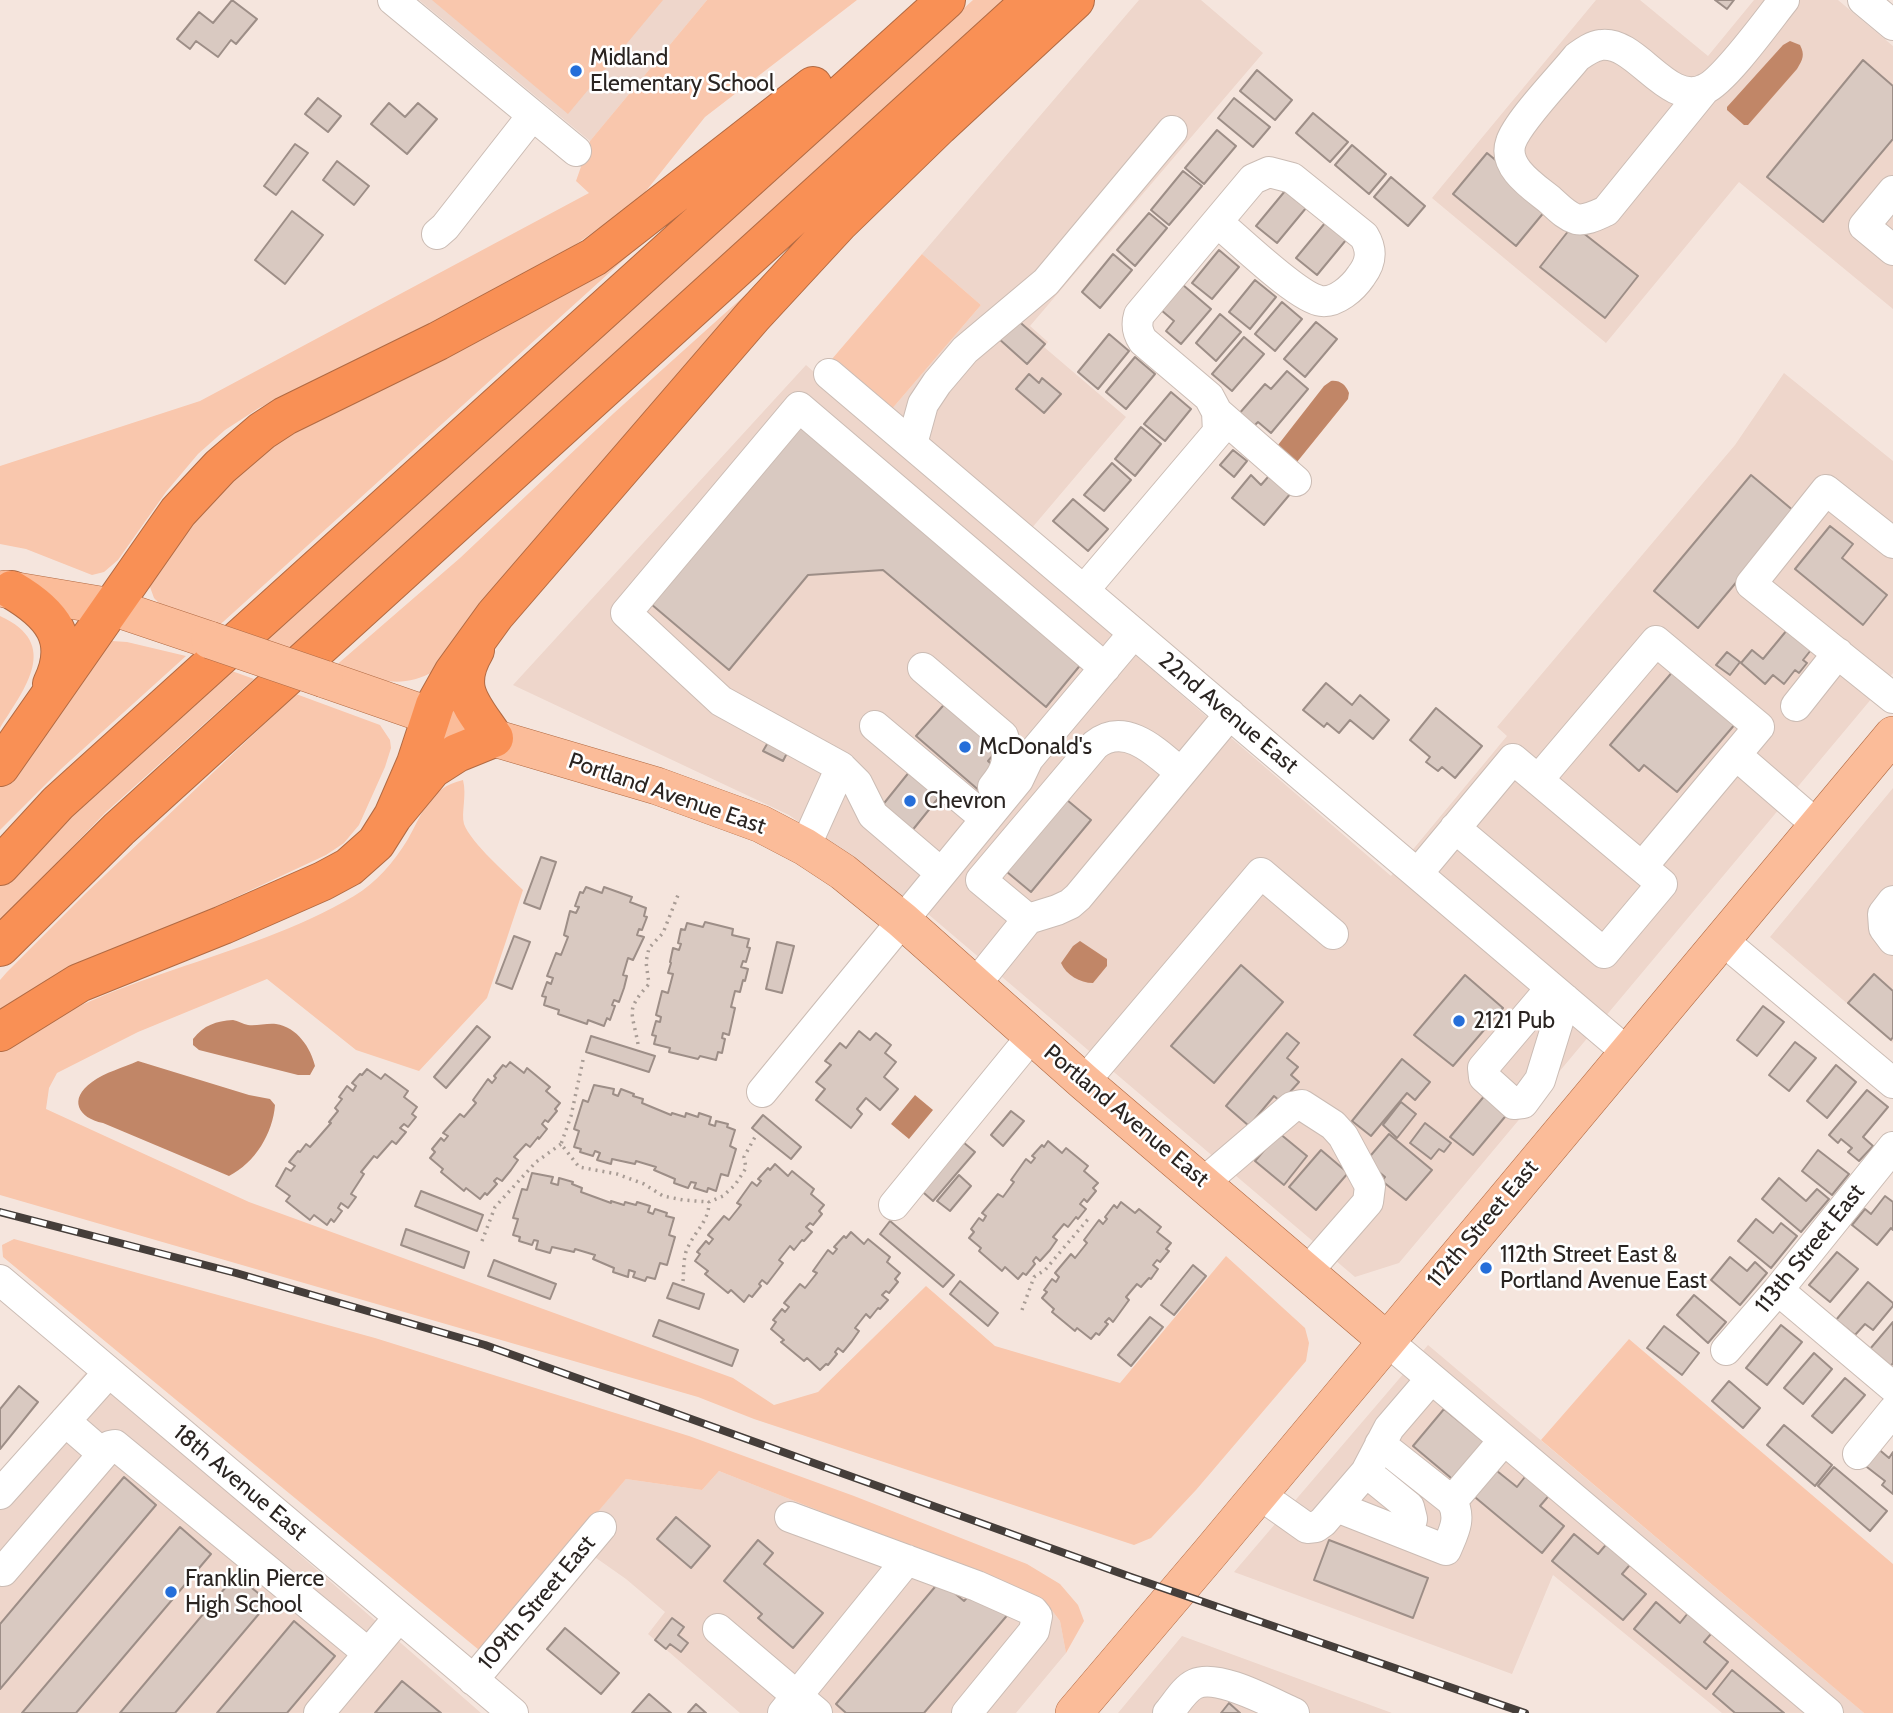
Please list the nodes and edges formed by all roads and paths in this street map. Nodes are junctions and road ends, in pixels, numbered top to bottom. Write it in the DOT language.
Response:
graph roads {
  1 [pos="393,0"];
  2 [pos="922,0"];
  3 [pos="946,0"];
  4 [pos="1032,0"];
  5 [pos="1074,0"];
  6 [pos="1784,0"];
  7 [pos="1863,0"];
  8 [pos="1893,25"];
  9 [pos="1705,89"];
  10 [pos="532,116"];
  11 [pos="1172,131"];
  12 [pos="576,151"];
  13 [pos="1893,191"];
  14 [pos="1217,222"];
  15 [pos="437,234"];
  16 [pos="1893,250"];
  17 [pos="829,374"];
  18 [pos="856,397"];
  19 [pos="1217,412"];
  20 [pos="827,431"];
  21 [pos="912,444"];
  22 [pos="1296,481"];
  23 [pos="1893,543"];
  24 [pos="6,589"];
  25 [pos="1084,590"];
  26 [pos="112,607"];
  27 [pos="495,615"];
  28 [pos="1134,633"];
  29 [pos="1838,653"];
  30 [pos="923,668"];
  31 [pos="1105,668"];
  32 [pos="1893,698"];
  33 [pos="1796,706"];
  34 [pos="40,710"];
  35 [pos="1230,714"];
  36 [pos="431,715"];
  37 [pos="875,726"];
  38 [pos="494,738"];
  39 [pos="1887,753"];
  40 [pos="1736,755"];
  41 [pos="0,767"];
  42 [pos="841,767"];
  43 [pos="1181,773"];
  44 [pos="1538,780"];
  45 [pos="980,814"];
  46 [pos="393,816"];
  47 [pos="1817,825"];
  48 [pos="1455,828"];
  49 [pos="805,847"];
  50 [pos="0,866"];
  51 [pos="1642,867"];
  52 [pos="942,873"];
  53 [pos="1418,873"];
  54 [pos="678,895"];
  55 [pos="1893,901"];
  56 [pos="1028,919"];
  57 [pos="902,920"];
  58 [pos="1333,934"];
  59 [pos="1721,939"];
  60 [pos="1893,940"];
  61 [pos="0,947"];
  62 [pos="975,985"];
  63 [pos="0,1032"];
  64 [pos="1032,1036"];
  65 [pos="638,1044"];
  66 [pos="1627,1052"];
  67 [pos="583,1060"];
  68 [pos="1084,1082"];
  69 [pos="1893,1083"];
  70 [pos="762,1092"];
  71 [pos="755,1137"];
  72 [pos="561,1144"];
  73 [pos="1891,1153"];
  74 [pos="1203,1182"];
  75 [pos="709,1202"];
  76 [pos="894,1205"];
  77 [pos="1089,1218"];
  78 [pos="482,1241"];
  79 [pos="1307,1272"];
  80 [pos="0,1280"];
  81 [pos="683,1281"];
  82 [pos="1778,1290"];
  83 [pos="1022,1310"];
  84 [pos="1386,1340"];
  85 [pos="1727,1350"];
  86 [pos="109,1372"];
  87 [pos="1431,1379"];
  88 [pos="1893,1387"];
  89 [pos="1893,1411"];
  90 [pos="65,1420"];
  91 [pos="1504,1440"];
  92 [pos="1380,1444"];
  93 [pos="103,1454"];
  94 [pos="1858,1454"];
  95 [pos="1366,1472"];
  96 [pos="1259,1493"];
  97 [pos="0,1494"];
  98 [pos="1452,1501"];
  99 [pos="1337,1507"];
  100 [pos="790,1517"];
  101 [pos="601,1527"];
  102 [pos="1408,1535"];
  103 [pos="907,1560"];
  104 [pos="0,1569"];
  105 [pos="399,1617"];
  106 [pos="718,1629"];
  107 [pos="368,1653"];
  108 [pos="473,1680"];
  109 [pos="799,1707"];
  110 [pos="318,1713"];
  111 [pos="513,1713"];
  112 [pos="967,1713"];
  113 [pos="1074,1713"];
  114 [pos="1168,1713"];
  115 [pos="1294,1713"];
  116 [pos="1828,1713"];
  1 -- 10 [label="street"];
  2 -- 26 [label="highway"];
  3 -- 50 [label="highway"];
  4 -- 61 [label="highway"];
  5 -- 27 [label="highway"];
  6 -- 9 [label="street"];
  7 -- 8 [label="street"];
  9 -- 9 [label="street"];
  10 -- 12 [label="street"];
  10 -- 15 [label="street"];
  11 -- 21 [label="street"];
  13 -- 16 [label="street"];
  14 -- 14 [label="street"];
  14 -- 19 [label="street"];
  17 -- 18 [label="street, 22nd Avenue East"];
  18 -- 20 [label="street"];
  18 -- 21 [label="street, 22nd Avenue East"];
  19 -- 22 [label="street"];
  19 -- 25 [label="street"];
  20 -- 31 [label="street"];
  20 -- 42 [label="street"];
  21 -- 25 [label="street, 22nd Avenue East"];
  23 -- 29 [label="street"];
  24 -- 26 [label="main road, Portland Avenue East"];
  24 -- 34 [label="highway"];
  25 -- 28 [label="street, 22nd Avenue East"];
  26 -- 34 [label="highway"];
  26 -- 36 [label="main road, Portland Avenue East, bridge"];
  27 -- 36 [label="highway"];
  27 -- 38 [label="highway"];
  28 -- 31 [label="street"];
  28 -- 35 [label="street, 22nd Avenue East"];
  29 -- 32 [label="street"];
  29 -- 33 [label="street"];
  30 -- 45 [label="street"];
  31 -- 45 [label="street"];
  34 -- 41 [label="highway"];
  35 -- 43 [label="street"];
  35 -- 53 [label="street, 22nd Avenue East"];
  36 -- 38 [label="main road, Portland Avenue East"];
  36 -- 46 [label="highway"];
  37 -- 45 [label="street"];
  38 -- 46 [label="highway"];
  38 -- 49 [label="main road, Portland Avenue East"];
  39 -- 47 [label="main road, 112th Street East"];
  40 -- 44 [label="street"];
  40 -- 47 [label="street"];
  40 -- 51 [label="street"];
  42 -- 49 [label="street"];
  42 -- 52 [label="street"];
  43 -- 56 [label="street"];
  43 -- 56 [label="street"];
  44 -- 48 [label="street"];
  44 -- 51 [label="street"];
  45 -- 52 [label="street"];
  46 -- 63 [label="highway"];
  47 -- 59 [label="main road, 112th Street East"];
  48 -- 51 [label="street"];
  48 -- 53 [label="street"];
  49 -- 57 [label="main road, Portland Avenue East"];
  52 -- 57 [label="street"];
  53 -- 66 [label="street, 22nd Avenue East"];
  54 -- 65 [label="path"];
  55 -- 60 [label="street"];
  56 -- 62 [label="street"];
  57 -- 62 [label="main road, Portland Avenue East"];
  57 -- 70 [label="street"];
  58 -- 68 [label="street"];
  59 -- 66 [label="main road, 112th Street East"];
  59 -- 69 [label="street"];
  62 -- 64 [label="main road, Portland Avenue East"];
  64 -- 68 [label="main road, Portland Avenue East"];
  64 -- 76 [label="street"];
  66 -- 84 [label="main road, 112th Street East"];
  67 -- 72 [label="path"];
  68 -- 74 [label="main road, Portland Avenue East"];
  71 -- 75 [label="path"];
  72 -- 75 [label="path"];
  72 -- 78 [label="path"];
  73 -- 82 [label="street, 113th Street East"];
  74 -- 79 [label="main road, Portland Avenue East"];
  74 -- 79 [label="street"];
  75 -- 81 [label="path"];
  77 -- 83 [label="path"];
  79 -- 84 [label="main road, Portland Avenue East"];
  80 -- 86 [label="street, 18th Avenue East"];
  82 -- 85 [label="street, 113th Street East"];
  82 -- 88 [label="street"];
  84 -- 87 [label="street"];
  84 -- 96 [label="main road, 112th Street East"];
  86 -- 90 [label="street"];
  86 -- 105 [label="street, 18th Avenue East"];
  87 -- 91 [label="street"];
  87 -- 92 [label="street"];
  89 -- 94 [label="street"];
  90 -- 93 [label="street"];
  90 -- 97 [label="street"];
  91 -- 98 [label="street"];
  91 -- 116 [label="street"];
  92 -- 95 [label="street"];
  92 -- 98 [label="street"];
  93 -- 104 [label="street"];
  93 -- 107 [label="street"];
  95 -- 99 [label="street"];
  95 -- 102 [label="street"];
  96 -- 99 [label="street"];
  96 -- 113 [label="main road, 112th Street East"];
  98 -- 102 [label="street"];
  99 -- 102 [label="street"];
  100 -- 103 [label="street"];
  101 -- 108 [label="street, 109th Street East"];
  103 -- 109 [label="street"];
  103 -- 112 [label="street"];
  105 -- 107 [label="street"];
  105 -- 108 [label="street, 18th Avenue East"];
  106 -- 109 [label="street"];
  107 -- 110 [label="street"];
  108 -- 111 [label="street, 18th Avenue East"];
  114 -- 115 [label="street"];
}
